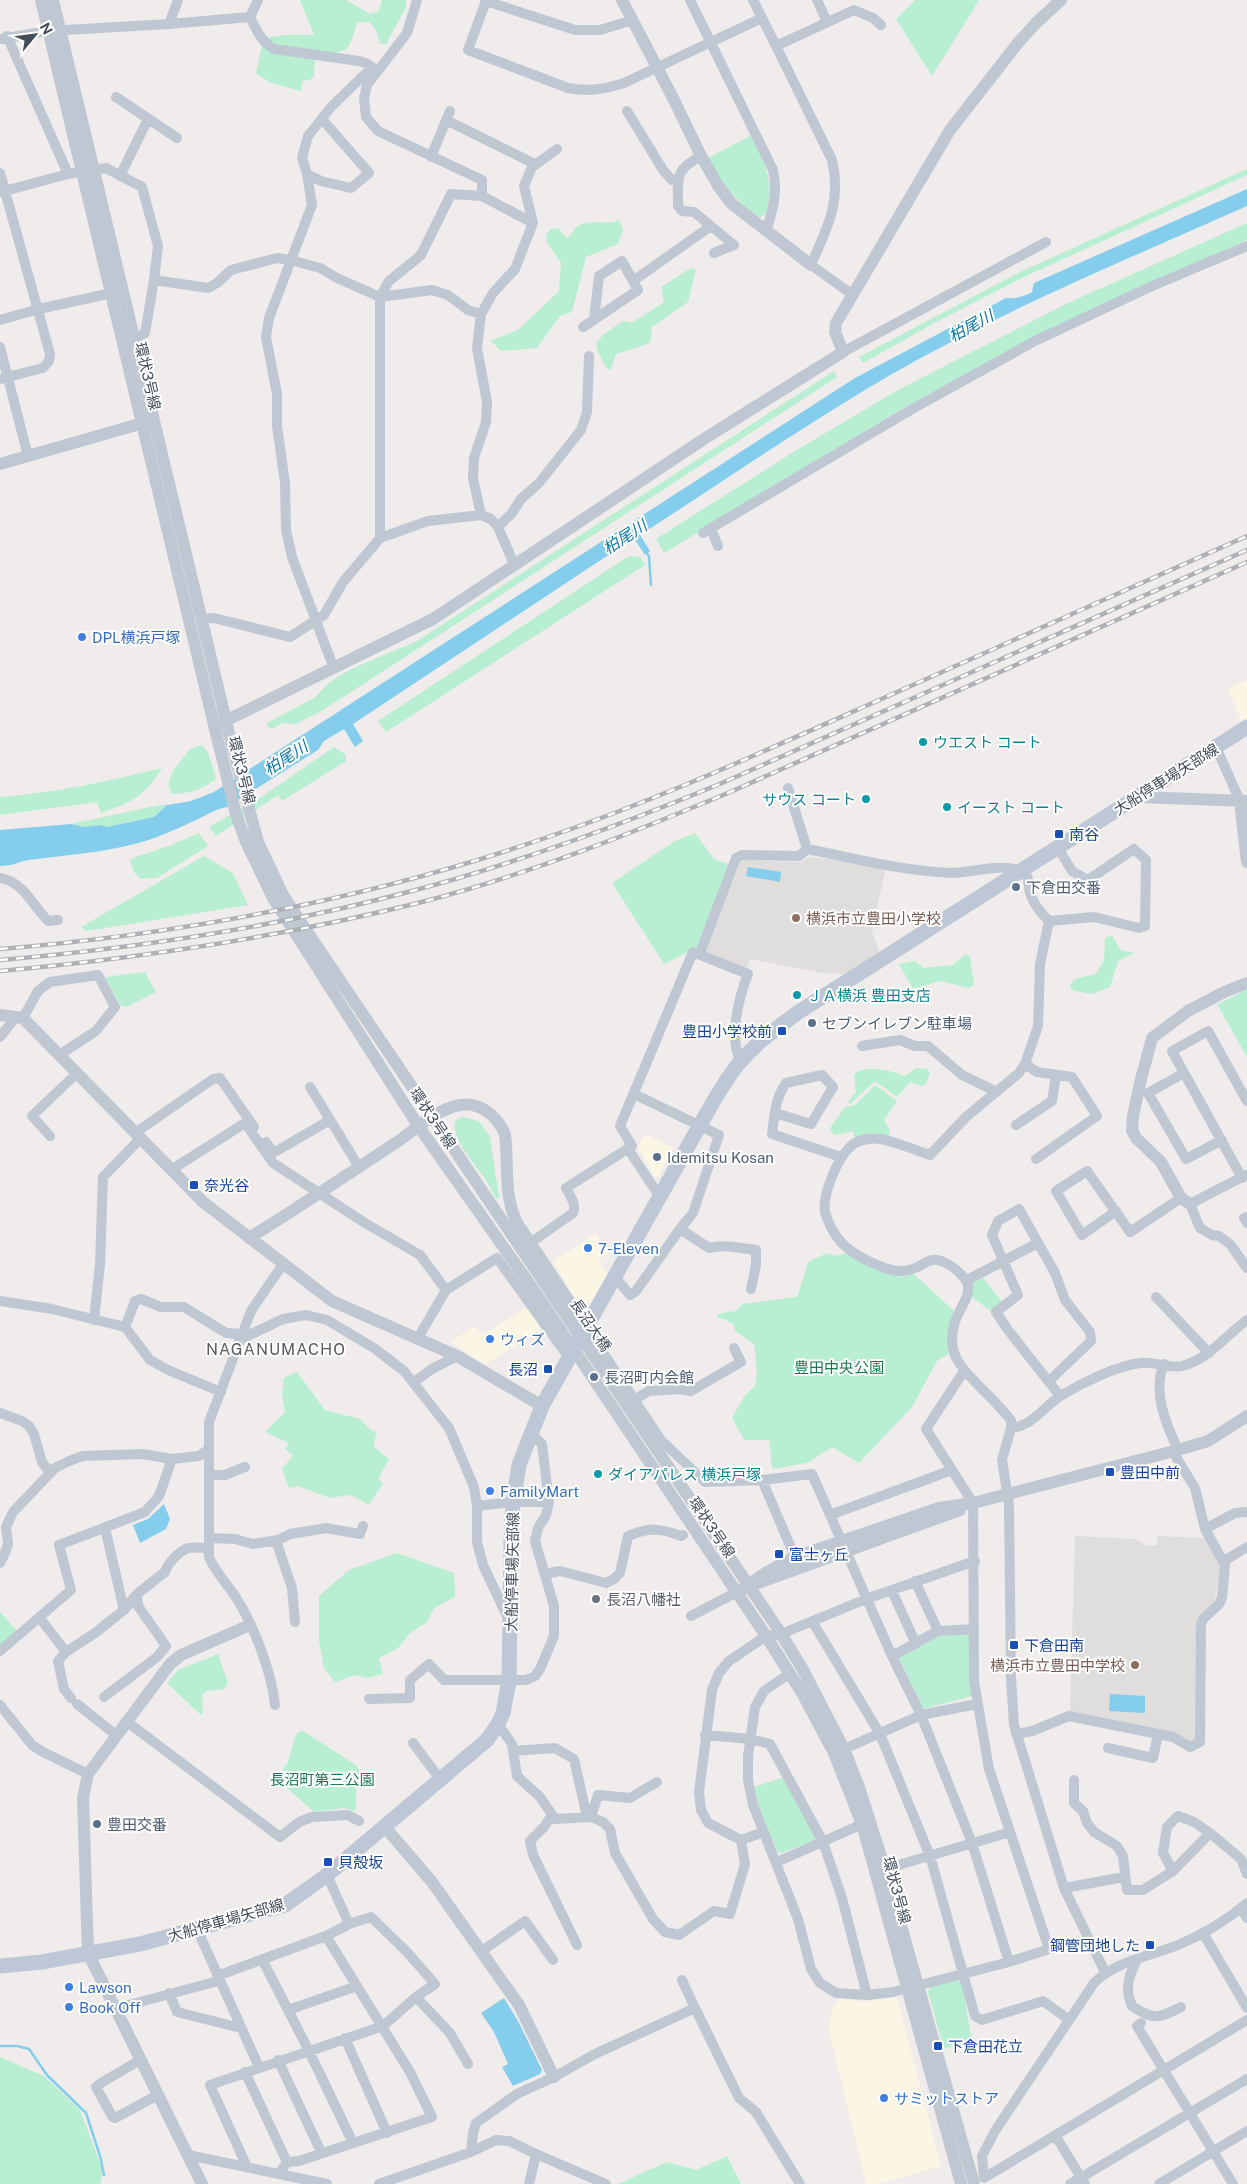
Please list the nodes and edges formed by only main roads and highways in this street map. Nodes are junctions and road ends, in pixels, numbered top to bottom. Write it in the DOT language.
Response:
graph roads {
  1 [pos="1247,728"];
  2 [pos="0,1966"];
  1 -- 2 [label="main road, 大船停車場矢部線"];
}
